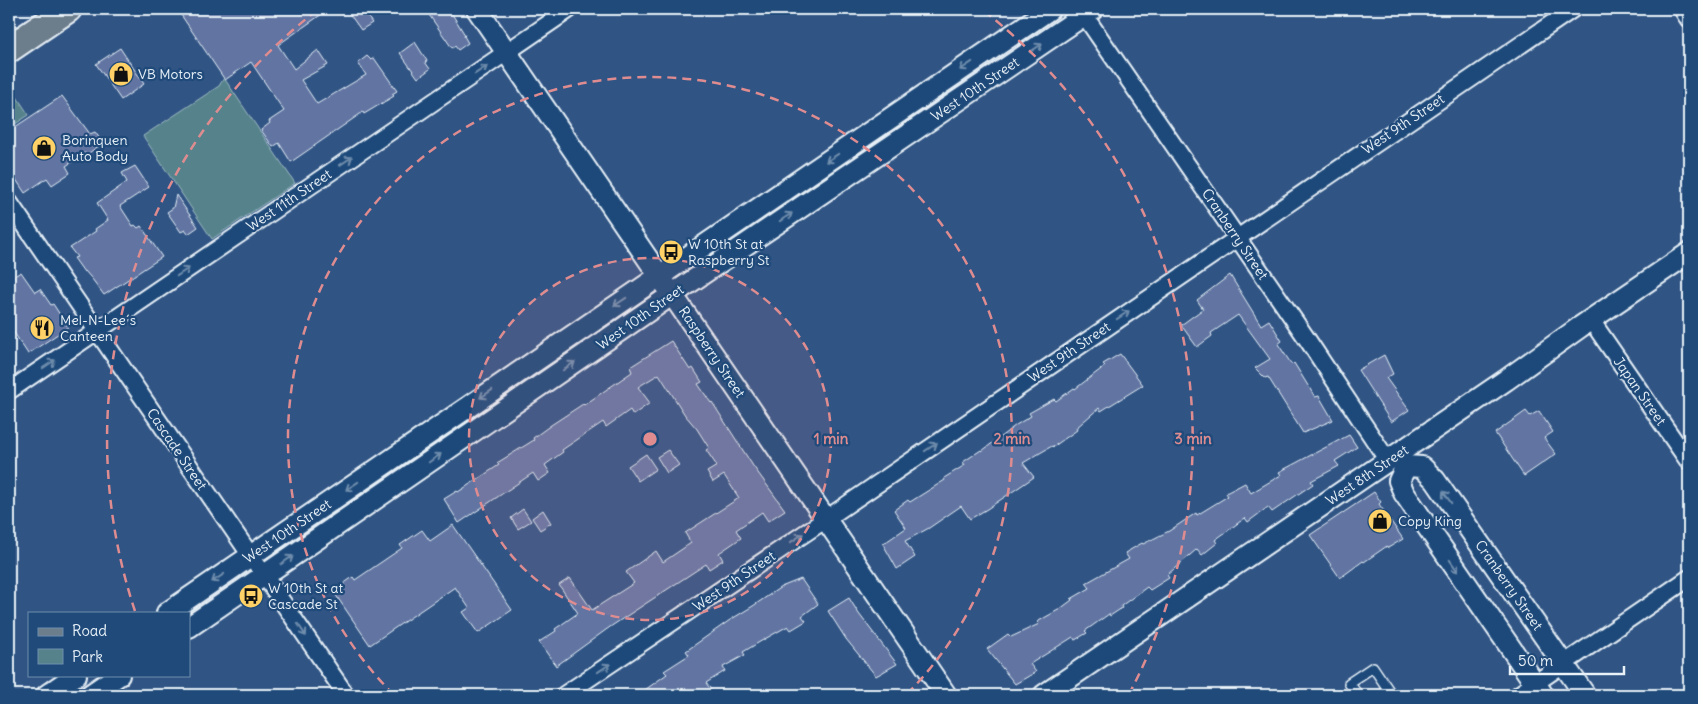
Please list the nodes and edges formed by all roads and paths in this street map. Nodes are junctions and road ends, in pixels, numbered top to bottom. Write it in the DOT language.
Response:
graph roads {
  1 [pos="68,9"];
  2 [pos="477,9"];
  3 [pos="570,9"];
  4 [pos="1050,9"];
  5 [pos="1573,9"];
  6 [pos="1682,9"];
  7 [pos="1086,11"];
  8 [pos="1689,20"];
  9 [pos="9,49"];
  10 [pos="507,52"];
  11 [pos="865,135"];
  12 [pos="878,155"];
  13 [pos="9,202"];
  14 [pos="1237,237"];
  15 [pos="1689,253"];
  16 [pos="660,275"];
  17 [pos="673,294"];
  18 [pos="1591,320"];
  19 [pos="97,331"];
  20 [pos="9,391"];
  21 [pos="395,457"];
  22 [pos="1398,460"];
  23 [pos="1689,462"];
  24 [pos="408,476"];
  25 [pos="826,519"];
  26 [pos="251,556"];
  27 [pos="264,576"];
  28 [pos="1689,578"];
  29 [pos="169,612"];
  30 [pos="190,626"];
  31 [pos="1564,664"];
  32 [pos="75,676"];
  33 [pos="118,676"];
  34 [pos="1539,689"];
  35 [pos="47,695"];
  36 [pos="90,695"];
  37 [pos="346,695"];
  38 [pos="564,695"];
  39 [pos="946,695"];
  40 [pos="1044,695"];
  41 [pos="1358,695"];
  42 [pos="1392,695"];
  43 [pos="1518,695"];
  44 [pos="1585,695"];
  1 -- 9 [label="main road"];
  2 -- 10 [label="street, Raspberry Street"];
  3 -- 10 [label="street, West 11th Street"];
  4 -- 11 [label="street, West 10th Street, one-way"];
  5 -- 14 [label="street, West 9th Street"];
  6 -- 8 [label="street"];
  12 -- 7 [label="street, West 10th Street, one-way"];
  7 -- 14 [label="street, Cranberry Street"];
  10 -- 16 [label="street, Raspberry Street"];
  19 -- 10 [label="street, West 11th Street, one-way"];
  11 -- 12 [label="street"];
  11 -- 16 [label="street, West 10th Street, one-way"];
  17 -- 12 [label="street, West 10th Street, one-way"];
  13 -- 19 [label="street, Cascade Street"];
  14 -- 22 [label="street, Cranberry Street"];
  25 -- 14 [label="street, West 9th Street, one-way"];
  15 -- 18 [label="street, West 8th Street"];
  16 -- 17 [label="street, Raspberry Street"];
  16 -- 21 [label="street, West 10th Street, one-way"];
  24 -- 17 [label="street, West 10th Street, one-way"];
  17 -- 25 [label="street, Raspberry Street"];
  18 -- 22 [label="street, West 8th Street"];
  18 -- 23 [label="street, Japan Street"];
  20 -- 19 [label="street, West 11th Street, one-way"];
  19 -- 26 [label="street, Cascade Street"];
  21 -- 24 [label="street"];
  21 -- 26 [label="street, West 10th Street, one-way"];
  31 -- 22 [label="street, Cranberry Street, one-way"];
  22 -- 34 [label="street, one-way"];
  22 -- 40 [label="street, West 8th Street"];
  27 -- 24 [label="street, West 10th Street, one-way"];
  38 -- 25 [label="street, West 9th Street, one-way"];
  25 -- 39 [label="street, Raspberry Street"];
  26 -- 27 [label="street, Cascade Street"];
  26 -- 29 [label="street, West 10th Street, one-way"];
  27 -- 30 [label="street, West 10th Street"];
  27 -- 37 [label="street, Cascade Street, one-way"];
  28 -- 31 [label="street"];
  31 -- 34 [label="street"];
  31 -- 44 [label="street, Cranberry Street"];
  32 -- 35 [label="street"];
  33 -- 36 [label="street"];
  34 -- 43 [label="street"];
  41 -- 42 [label="lane"];
}
